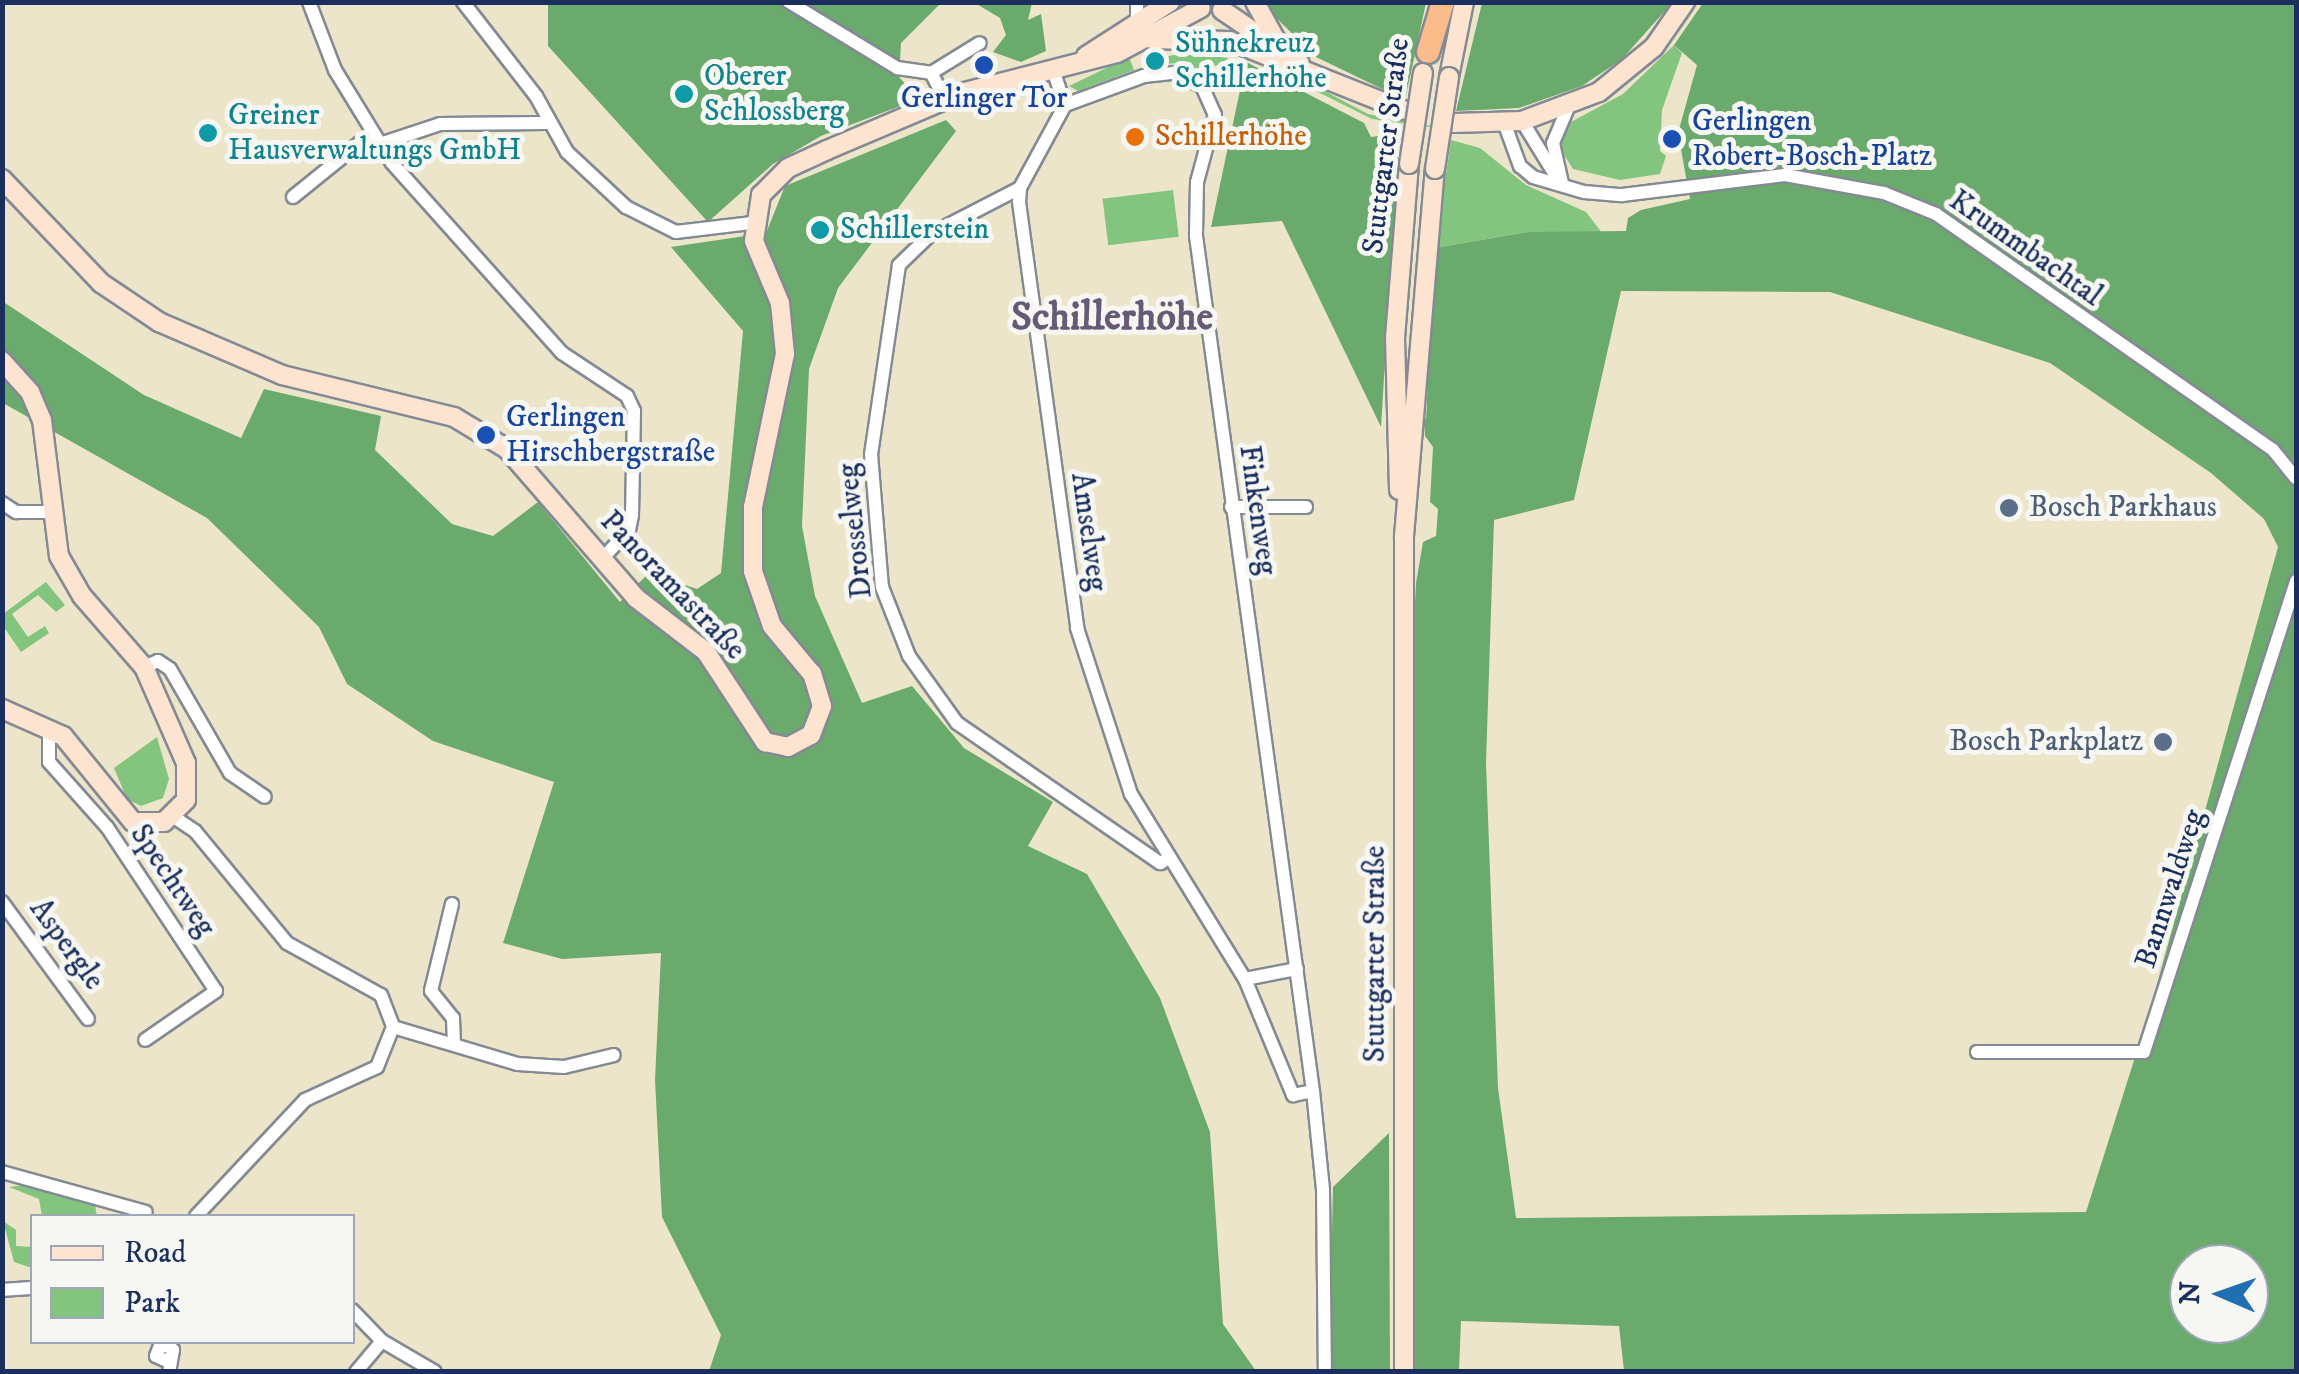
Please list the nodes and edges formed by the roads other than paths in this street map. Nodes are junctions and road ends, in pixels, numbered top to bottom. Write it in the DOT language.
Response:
graph roads {
  1 [pos="308,2"];
  2 [pos="463,2"];
  3 [pos="789,2"];
  4 [pos="1137,2"];
  5 [pos="1170,2"];
  6 [pos="1255,2"];
  7 [pos="1433,2"];
  8 [pos="1444,2"];
  9 [pos="1464,2"];
  10 [pos="1685,2"];
  11 [pos="1197,5"];
  12 [pos="1230,6"];
  13 [pos="1141,32"];
  14 [pos="980,42"];
  15 [pos="1278,42"];
  16 [pos="1426,62"];
  17 [pos="1052,67"];
  18 [pos="1306,70"];
  19 [pos="931,73"];
  20 [pos="945,100"];
  21 [pos="1065,105"];
  22 [pos="1568,106"];
  23 [pos="1403,110"];
  24 [pos="546,123"];
  25 [pos="1454,123"];
  26 [pos="1514,123"];
  27 [pos="376,139"];
  28 [pos="2,179"];
  29 [pos="1562,183"];
  30 [pos="1020,188"];
  31 [pos="293,197"];
  32 [pos="752,223"];
  33 [pos="2,361"];
  34 [pos="2296,478"];
  35 [pos="2,503"];
  36 [pos="1231,507"];
  37 [pos="1306,507"];
  38 [pos="53,512"];
  39 [pos="1404,536"];
  40 [pos="606,566"];
  41 [pos="2296,581"];
  42 [pos="144,666"];
  43 [pos="2,708"];
  44 [pos="49,729"];
  45 [pos="265,798"];
  46 [pos="174,816"];
  47 [pos="1169,858"];
  48 [pos="2,902"];
  49 [pos="452,904"];
  50 [pos="1297,969"];
  51 [pos="1245,978"];
  52 [pos="88,1019"];
  53 [pos="393,1026"];
  54 [pos="144,1040"];
  55 [pos="454,1044"];
  56 [pos="1977,1052"];
  57 [pos="614,1055"];
  58 [pos="1313,1091"];
  59 [pos="2,1172"];
  60 [pos="146,1212"];
  61 [pos="202,1214"];
  62 [pos="30,1288"];
  63 [pos="2,1290"];
  64 [pos="355,1313"];
  65 [pos="382,1341"];
  66 [pos="356,1372"];
  67 [pos="435,1372"];
  68 [pos="1325,1372"];
  69 [pos="1404,1372"];
  1 -- 27 [label="street"];
  2 -- 24 [label="street"];
  3 -- 19 [label="street"];
  4 -- 13 [label="street"];
  5 -- 13 [label="main road"];
  6 -- 15 [label="main road"];
  7 -- 16 [label="main road, Stuttgarter Straße"];
  8 -- 16 [label="highway"];
  9 -- 39 [label="main road, Stuttgarter Straße, bridge"];
  10 -- 22 [label="main road"];
  11 -- 12 [label="main road"];
  11 -- 13 [label="main road"];
  12 -- 15 [label="main road"];
  13 -- 17 [label="main road"];
  13 -- 18 [label="main road"];
  14 -- 19 [label="street"];
  15 -- 18 [label="main road"];
  16 -- 39 [label="main road, Stuttgarter Straße, bridge"];
  17 -- 20 [label="main road"];
  17 -- 21 [label="street"];
  18 -- 23 [label="main road"];
  19 -- 20 [label="street"];
  20 -- 32 [label="main road"];
  21 -- 30 [label="street"];
  21 -- 36 [label="street, Finkenweg"];
  22 -- 26 [label="main road"];
  22 -- 29 [label="street"];
  24 -- 27 [label="street"];
  24 -- 32 [label="street"];
  25 -- 26 [label="main road"];
  26 -- 29 [label="street"];
  26 -- 29 [label="street, Krummbachtal"];
  27 -- 31 [label="street"];
  27 -- 40 [label="street"];
  28 -- 40 [label="main road, Panoramastraße"];
  29 -- 34 [label="street, Krummbachtal"];
  30 -- 47 [label="street, Amselweg"];
  30 -- 47 [label="street, Drosselweg"];
  32 -- 40 [label="main road, Panoramastraße"];
  33 -- 38 [label="main road"];
  35 -- 38 [label="street"];
  36 -- 37 [label="street"];
  36 -- 50 [label="street, Finkenweg"];
  38 -- 42 [label="main road"];
  39 -- 69 [label="main road, Stuttgarter Straße"];
  41 -- 56 [label="street, Bannwaldweg"];
  42 -- 45 [label="street"];
  42 -- 46 [label="main road"];
  43 -- 44 [label="main road"];
  44 -- 46 [label="main road"];
  44 -- 54 [label="street, Spechtweg"];
  46 -- 53 [label="street"];
  47 -- 51 [label="street, Amselweg"];
  48 -- 52 [label="street, Aspergle"];
  49 -- 55 [label="street"];
  50 -- 51 [label="street"];
  50 -- 58 [label="street, Finkenweg"];
  51 -- 58 [label="street, Amselweg"];
  53 -- 55 [label="street"];
  53 -- 61 [label="street"];
  55 -- 57 [label="street"];
  58 -- 68 [label="street"];
  59 -- 60 [label="street"];
  62 -- 63 [label="street"];
  64 -- 65 [label="street"];
  65 -- 66 [label="street"];
  65 -- 67 [label="street"];
}
